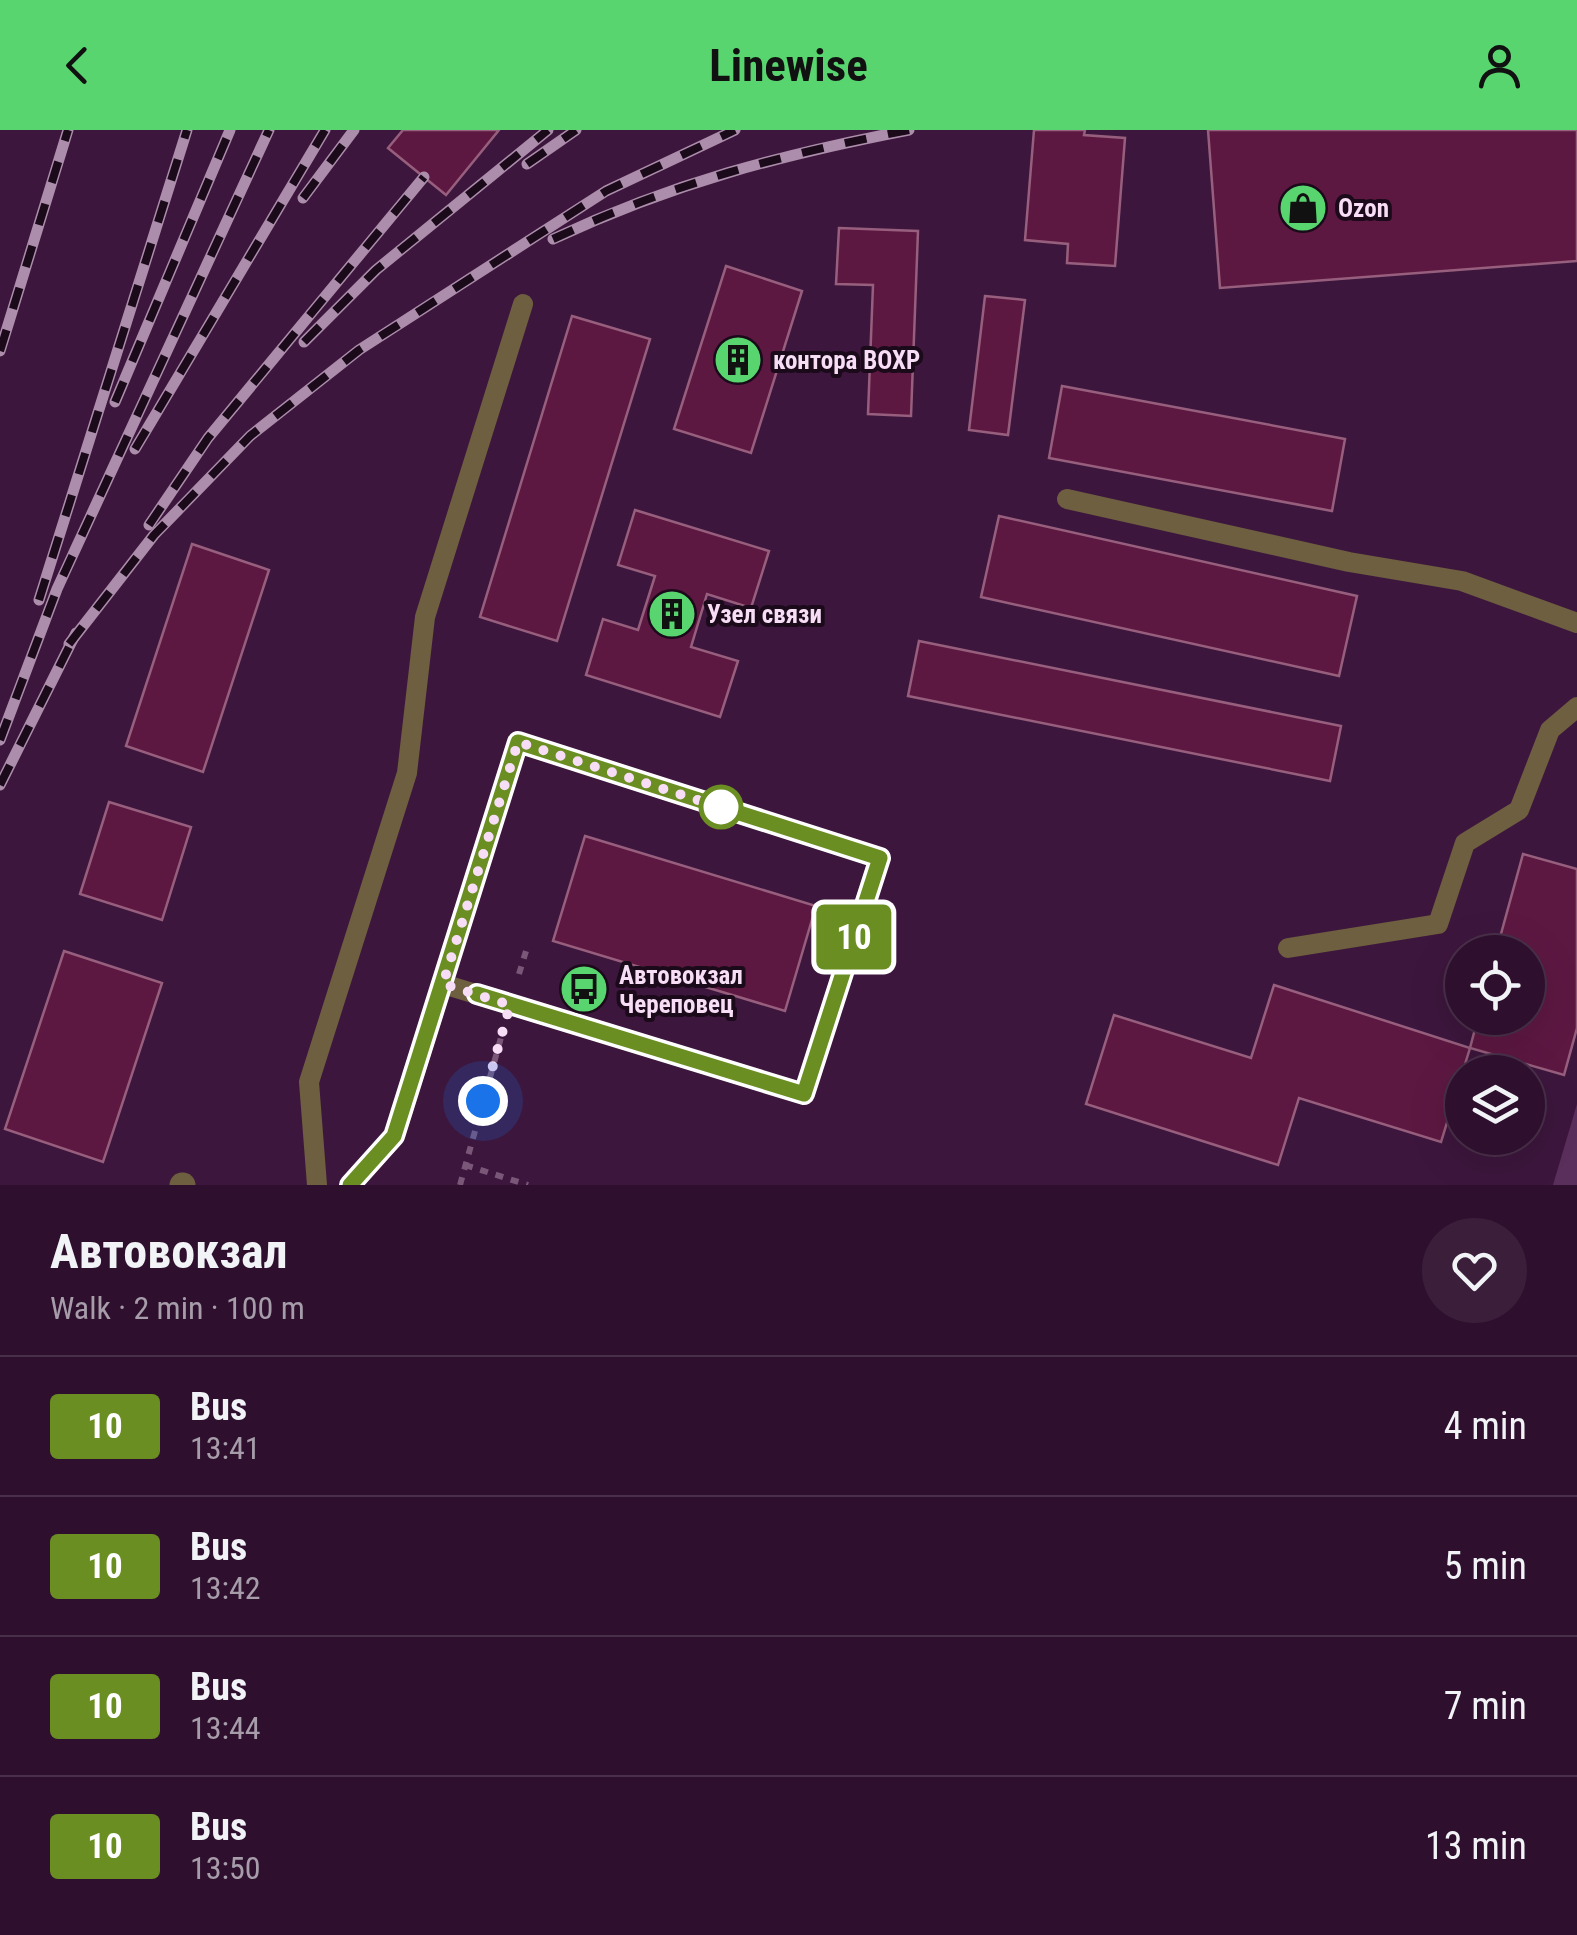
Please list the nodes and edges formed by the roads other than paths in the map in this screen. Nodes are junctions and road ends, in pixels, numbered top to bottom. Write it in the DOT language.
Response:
graph roads {
  1 [pos="523,304"];
  2 [pos="1067,499"];
  3 [pos="1577,623"];
  4 [pos="1577,708"];
  5 [pos="1288,948"];
  6 [pos="443,984"];
  7 [pos="317,1185"];
  8 [pos="350,1185"];
  1 -- 7 [label="lane"];
  2 -- 3 [label="lane"];
  4 -- 5 [label="lane"];
  6 -- 6 [label="lane"];
  6 -- 8 [label="lane"];
}
